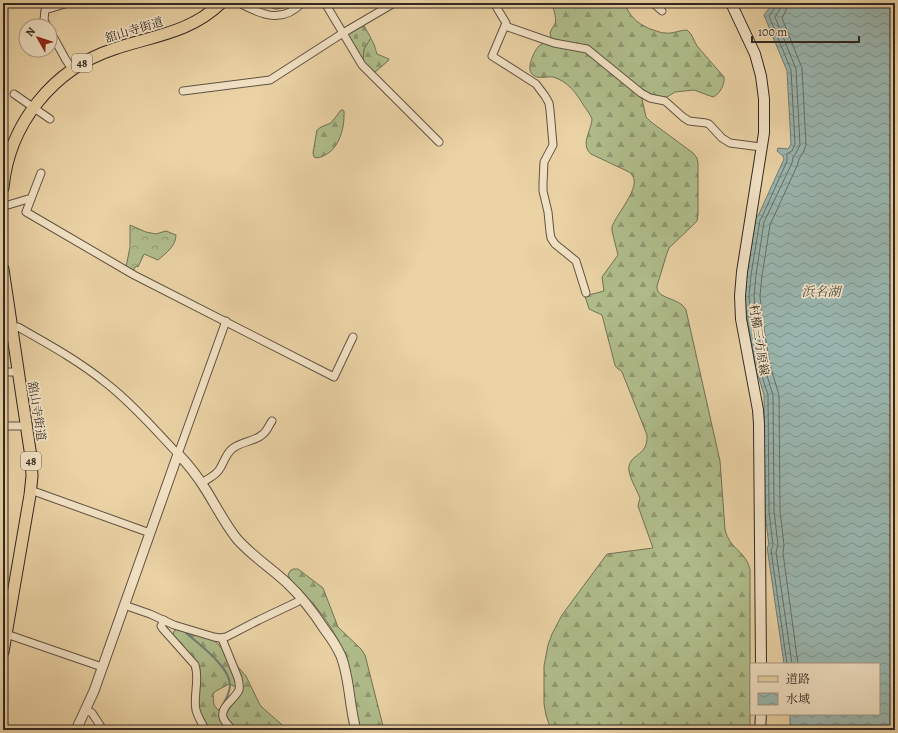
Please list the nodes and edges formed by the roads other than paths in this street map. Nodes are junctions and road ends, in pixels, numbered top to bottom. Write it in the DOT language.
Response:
graph roads {
  1 [pos="68,3"];
  2 [pos="221,3"];
  3 [pos="240,3"];
  4 [pos="269,3"];
  5 [pos="287,3"];
  6 [pos="302,3"];
  7 [pos="324,3"];
  8 [pos="394,3"];
  9 [pos="494,3"];
  10 [pos="653,3"];
  11 [pos="734,4"];
  12 [pos="662,11"];
  13 [pos="44,18"];
  14 [pos="505,26"];
  15 [pos="343,33"];
  16 [pos="58,46"];
  17 [pos="72,69"];
  18 [pos="183,91"];
  19 [pos="14,94"];
  20 [pos="33,108"];
  21 [pos="50,120"];
  22 [pos="439,142"];
  23 [pos="761,148"];
  24 [pos="41,173"];
  25 [pos="3,188"];
  26 [pos="30,200"];
  27 [pos="3,204"];
  28 [pos="3,270"];
  29 [pos="586,293"];
  30 [pos="8,321"];
  31 [pos="226,321"];
  32 [pos="353,337"];
  33 [pos="3,372"];
  34 [pos="18,372"];
  35 [pos="272,421"];
  36 [pos="3,426"];
  37 [pos="26,426"];
  38 [pos="178,454"];
  39 [pos="202,483"];
  40 [pos="31,492"];
  41 [pos="150,533"];
  42 [pos="302,598"];
  43 [pos="124,605"];
  44 [pos="164,620"];
  45 [pos="6,635"];
  46 [pos="223,638"];
  47 [pos="3,652"];
  48 [pos="761,663"];
  49 [pos="102,667"];
  50 [pos="86,710"];
  51 [pos="761,715"];
  52 [pos="76,730"];
  53 [pos="103,730"];
  54 [pos="206,730"];
  55 [pos="233,730"];
  56 [pos="356,730"];
  57 [pos="760,730"];
  1 -- 13 [label="street"];
  2 -- 17 [label="main road, 舘山寺街道 / 48"];
  3 -- 6 [label="street"];
  4 -- 5 [label="street"];
  7 -- 15 [label="street"];
  8 -- 15 [label="street"];
  9 -- 14 [label="street"];
  10 -- 12 [label="street"];
  11 -- 23 [label="main road, 村櫛三方原線"];
  14 -- 23 [label="street"];
  14 -- 29 [label="street"];
  15 -- 18 [label="street"];
  15 -- 22 [label="street"];
  16 -- 17 [label="street"];
  17 -- 20 [label="main road, 舘山寺街道 / 48"];
  19 -- 20 [label="street"];
  20 -- 21 [label="street"];
  20 -- 25 [label="main road, 舘山寺街道 / 48"];
  23 -- 48 [label="main road, 村櫛三方原線"];
  24 -- 26 [label="street"];
  26 -- 27 [label="street"];
  26 -- 31 [label="street"];
  28 -- 30 [label="main road, 舘山寺街道 / 48"];
  30 -- 34 [label="main road, 舘山寺街道 / 48"];
  30 -- 38 [label="street"];
  31 -- 32 [label="street"];
  31 -- 38 [label="street"];
  33 -- 34 [label="street"];
  34 -- 37 [label="main road, 舘山寺街道 / 48"];
  35 -- 39 [label="street"];
  36 -- 37 [label="street"];
  37 -- 40 [label="main road, 舘山寺街道 / 48"];
  38 -- 39 [label="street"];
  38 -- 41 [label="street"];
  39 -- 42 [label="street"];
  40 -- 41 [label="street"];
  40 -- 45 [label="main road, 舘山寺街道 / 48"];
  41 -- 43 [label="street"];
  42 -- 46 [label="street"];
  42 -- 56 [label="street"];
  43 -- 44 [label="street"];
  43 -- 49 [label="street"];
  44 -- 46 [label="street"];
  44 -- 54 [label="street"];
  45 -- 47 [label="main road, 舘山寺街道 / 48"];
  45 -- 49 [label="street"];
  46 -- 55 [label="street"];
  49 -- 50 [label="street"];
  50 -- 52 [label="street"];
  50 -- 53 [label="street"];
  51 -- 57 [label="main road"];
}
